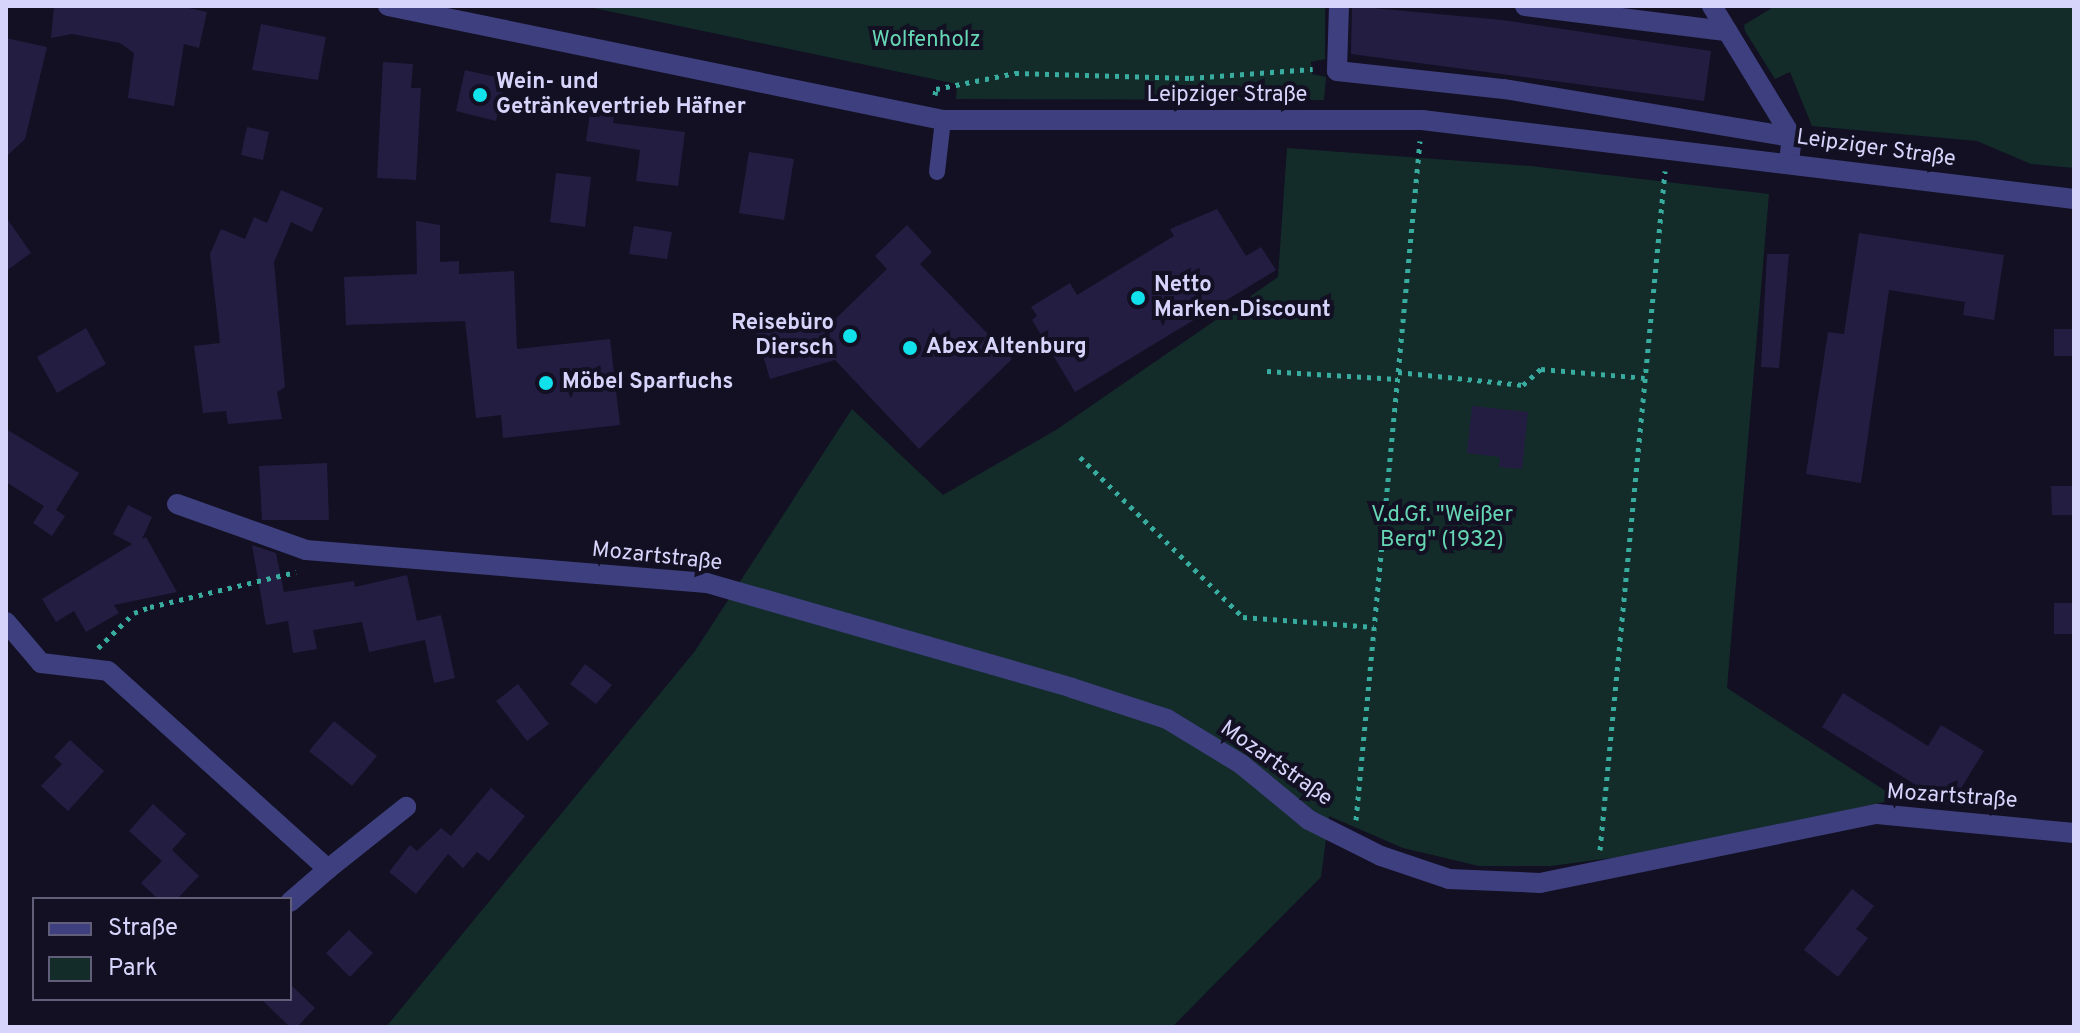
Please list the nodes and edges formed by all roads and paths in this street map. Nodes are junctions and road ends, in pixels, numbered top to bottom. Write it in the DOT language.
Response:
graph roads {
  1 [pos="388,6"];
  2 [pos="1339,6"];
  3 [pos="1525,6"];
  4 [pos="1712,6"];
  5 [pos="1727,31"];
  6 [pos="1313,69"];
  7 [pos="937,118"];
  8 [pos="1422,120"];
  9 [pos="1792,137"];
  10 [pos="1667,146"];
  11 [pos="1789,161"];
  12 [pos="937,172"];
  13 [pos="2074,199"];
  14 [pos="1267,371"];
  15 [pos="1398,372"];
  16 [pos="1645,378"];
  17 [pos="1398,379"];
  18 [pos="1080,457"];
  19 [pos="177,504"];
  20 [pos="302,571"];
  21 [pos="6,622"];
  22 [pos="1374,627"];
  23 [pos="75,665"];
  24 [pos="406,807"];
  25 [pos="2074,833"];
  26 [pos="1354,842"];
  27 [pos="328,869"];
  28 [pos="1598,873"];
  29 [pos="292,900"];
  1 -- 7 [label="street, Leipziger Straße"];
  2 -- 9 [label="street, Leipziger Straße"];
  3 -- 5 [label="street"];
  4 -- 5 [label="street"];
  5 -- 9 [label="street"];
  6 -- 7 [label="path"];
  7 -- 8 [label="street, Leipziger Straße"];
  7 -- 12 [label="lane"];
  8 -- 10 [label="street, Leipziger Straße"];
  8 -- 15 [label="path"];
  9 -- 11 [label="street"];
  10 -- 11 [label="street, Leipziger Straße"];
  10 -- 16 [label="path"];
  11 -- 13 [label="street, Leipziger Straße"];
  14 -- 17 [label="path"];
  15 -- 16 [label="path"];
  15 -- 17 [label="path"];
  16 -- 28 [label="path"];
  17 -- 22 [label="path"];
  18 -- 22 [label="path"];
  19 -- 26 [label="street, Mozartstraße"];
  20 -- 23 [label="path"];
  21 -- 23 [label="street"];
  22 -- 26 [label="path"];
  23 -- 27 [label="street"];
  24 -- 27 [label="street"];
  25 -- 28 [label="street, Mozartstraße"];
  26 -- 28 [label="street, Mozartstraße"];
  27 -- 29 [label="street"];
}
